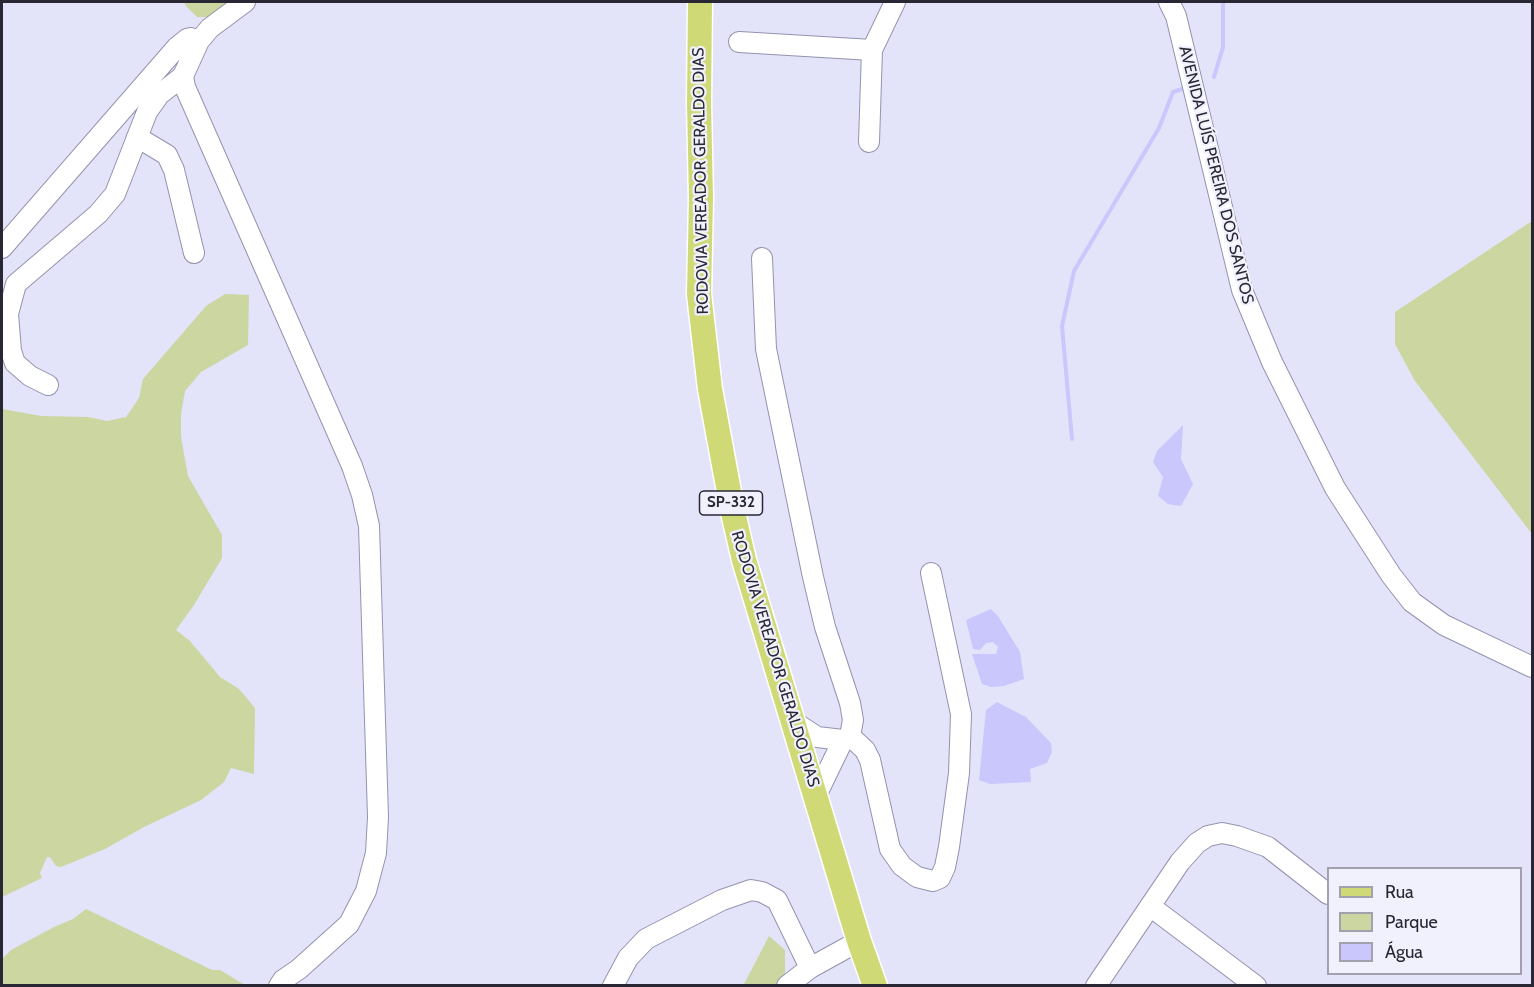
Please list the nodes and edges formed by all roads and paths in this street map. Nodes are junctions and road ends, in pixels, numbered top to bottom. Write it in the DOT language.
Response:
graph roads {
  1 [pos="244,2"];
  2 [pos="700,2"];
  3 [pos="895,2"];
  4 [pos="1169,2"];
  5 [pos="199,41"];
  6 [pos="739,42"];
  7 [pos="872,50"];
  8 [pos="183,76"];
  9 [pos="136,137"];
  10 [pos="869,142"];
  11 [pos="2,248"];
  12 [pos="194,254"];
  13 [pos="762,258"];
  14 [pos="48,386"];
  15 [pos="931,573"];
  16 [pos="1533,667"];
  17 [pos="794,722"];
  18 [pos="847,738"];
  19 [pos="816,796"];
  20 [pos="1327,892"];
  21 [pos="1150,906"];
  22 [pos="859,941"];
  23 [pos="810,968"];
  24 [pos="279,986"];
  25 [pos="613,986"];
  26 [pos="787,986"];
  27 [pos="875,986"];
  28 [pos="1096,986"];
  29 [pos="1257,986"];
  1 -- 5 [label="street"];
  2 -- 17 [label="main road, RODOVIA VEREADOR GERALDO DIAS / SP-332"];
  3 -- 7 [label="street"];
  4 -- 16 [label="street, AVENIDA LUÍS PEREIRA DOS SANTOS"];
  5 -- 8 [label="street"];
  5 -- 11 [label="street"];
  6 -- 7 [label="street"];
  7 -- 10 [label="street"];
  8 -- 9 [label="street"];
  8 -- 24 [label="street"];
  9 -- 12 [label="street"];
  9 -- 14 [label="street"];
  13 -- 18 [label="street"];
  15 -- 18 [label="street"];
  17 -- 18 [label="street"];
  17 -- 19 [label="main road, RODOVIA VEREADOR GERALDO DIAS / SP-332"];
  18 -- 19 [label="street"];
  19 -- 22 [label="main road, RODOVIA VEREADOR GERALDO DIAS / SP-332"];
  20 -- 21 [label="street"];
  21 -- 28 [label="street"];
  21 -- 29 [label="street"];
  22 -- 23 [label="street"];
  22 -- 27 [label="main road, RODOVIA VEREADOR GERALDO DIAS / SP-332"];
  23 -- 25 [label="street"];
  23 -- 26 [label="street"];
}
